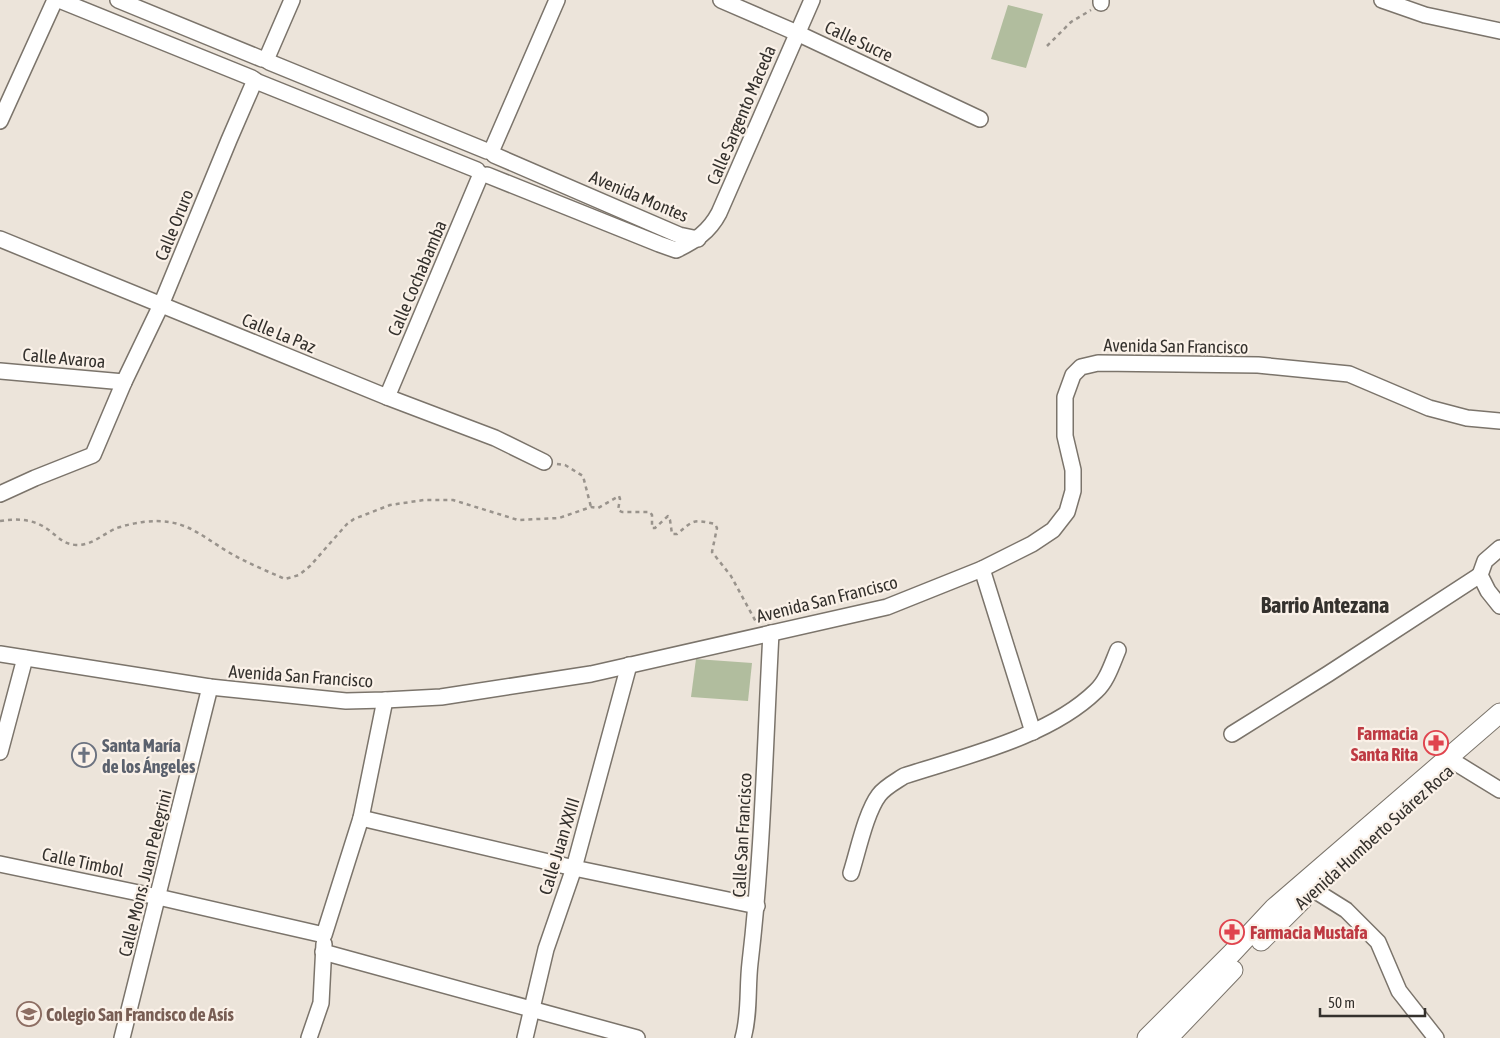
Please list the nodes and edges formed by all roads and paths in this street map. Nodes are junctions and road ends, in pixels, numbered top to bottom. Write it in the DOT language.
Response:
graph roads {
  1 [pos="55,0"];
  2 [pos="59,0"];
  3 [pos="118,0"];
  4 [pos="292,0"];
  5 [pos="557,0"];
  6 [pos="721,0"];
  7 [pos="812,0"];
  8 [pos="1382,0"];
  9 [pos="1101,2"];
  10 [pos="1500,31"];
  11 [pos="797,33"];
  12 [pos="1046,46"];
  13 [pos="266,60"];
  14 [pos="255,80"];
  15 [pos="980,119"];
  16 [pos="0,121"];
  17 [pos="491,153"];
  18 [pos="482,173"];
  19 [pos="0,239"];
  20 [pos="698,239"];
  21 [pos="161,305"];
  22 [pos="0,371"];
  23 [pos="124,382"];
  24 [pos="387,398"];
  25 [pos="1500,421"];
  26 [pos="544,462"];
  27 [pos="0,494"];
  28 [pos="591,507"];
  29 [pos="0,521"];
  30 [pos="1500,548"];
  31 [pos="982,569"];
  32 [pos="1480,574"];
  33 [pos="1500,606"];
  34 [pos="766,634"];
  35 [pos="1118,650"];
  36 [pos="0,654"];
  37 [pos="25,658"];
  38 [pos="629,665"];
  39 [pos="210,687"];
  40 [pos="385,700"];
  41 [pos="1500,713"];
  42 [pos="1500,726"];
  43 [pos="1033,732"];
  44 [pos="1232,734"];
  45 [pos="0,752"];
  46 [pos="1456,763"];
  47 [pos="1500,790"];
  48 [pos="361,818"];
  49 [pos="0,864"];
  50 [pos="574,868"];
  51 [pos="851,873"];
  52 [pos="1314,890"];
  53 [pos="158,897"];
  54 [pos="757,906"];
  55 [pos="324,935"];
  56 [pos="323,952"];
  57 [pos="532,1010"];
  58 [pos="122,1038"];
  59 [pos="309,1038"];
  60 [pos="525,1038"];
  61 [pos="637,1038"];
  62 [pos="743,1038"];
  63 [pos="1147,1038"];
  64 [pos="1168,1038"];
  65 [pos="1436,1038"];
  1 -- 16 [label="street"];
  2 -- 14 [label="street, Avenida Montes"];
  3 -- 13 [label="street, Avenida Montes"];
  4 -- 13 [label="street"];
  5 -- 17 [label="street"];
  6 -- 11 [label="street, Calle Sucre"];
  7 -- 11 [label="street, Calle Sargento Maceda"];
  8 -- 10 [label="street"];
  9 -- 12 [label="path"];
  11 -- 15 [label="street, Calle Sucre"];
  11 -- 20 [label="street, Calle Sargento Maceda"];
  13 -- 14 [label="street, Calle Oruro"];
  13 -- 17 [label="street, Avenida Montes"];
  14 -- 18 [label="street, Avenida Montes"];
  14 -- 21 [label="street, Calle Oruro"];
  17 -- 18 [label="street, Calle Cochabamba"];
  17 -- 20 [label="street, Avenida Montes"];
  18 -- 20 [label="street, Avenida Montes"];
  18 -- 24 [label="street, Calle Cochabamba"];
  19 -- 21 [label="street, Calle La Paz"];
  21 -- 23 [label="street, Calle Oruro"];
  21 -- 24 [label="street, Calle La Paz"];
  22 -- 23 [label="street, Calle Avaroa"];
  23 -- 27 [label="street, Calle Oruro"];
  24 -- 26 [label="street, Calle La Paz"];
  25 -- 31 [label="street, Avenida San Francisco"];
  26 -- 28 [label="path"];
  28 -- 29 [label="path"];
  28 -- 34 [label="path"];
  30 -- 32 [label="street"];
  31 -- 34 [label="street, Avenida San Francisco"];
  31 -- 43 [label="street"];
  32 -- 33 [label="street"];
  32 -- 44 [label="street"];
  34 -- 38 [label="street, Avenida San Francisco"];
  34 -- 54 [label="street, Calle San Francisco"];
  35 -- 43 [label="street"];
  36 -- 37 [label="street, Avenida San Francisco"];
  37 -- 39 [label="street, Avenida San Francisco"];
  37 -- 45 [label="street"];
  38 -- 40 [label="street, Avenida San Francisco"];
  38 -- 50 [label="street, Calle Juan XXIII"];
  39 -- 40 [label="street, Avenida San Francisco"];
  39 -- 53 [label="street, Calle Mons. Juan Pelegrini"];
  40 -- 48 [label="street"];
  41 -- 63 [label="main road, Avenida Humberto Suárez Roca"];
  42 -- 46 [label="main road, Avenida Humberto Suárez Roca"];
  43 -- 51 [label="street"];
  46 -- 47 [label="street"];
  46 -- 52 [label="main road, Avenida Humberto Suárez Roca"];
  48 -- 50 [label="street"];
  48 -- 55 [label="street"];
  49 -- 53 [label="street, Calle Timbol"];
  50 -- 54 [label="street"];
  50 -- 57 [label="street, Calle Juan XXIII"];
  52 -- 64 [label="main road, Avenida Humberto Suárez Roca"];
  52 -- 65 [label="street"];
  53 -- 55 [label="street, Calle Timbol"];
  53 -- 58 [label="street, Calle Mons. Juan Pelegrini"];
  54 -- 62 [label="street, Calle San Francisco"];
  55 -- 56 [label="street"];
  56 -- 57 [label="street"];
  56 -- 59 [label="street"];
  57 -- 60 [label="street, Calle Juan XXIII"];
  57 -- 61 [label="street"];
}
